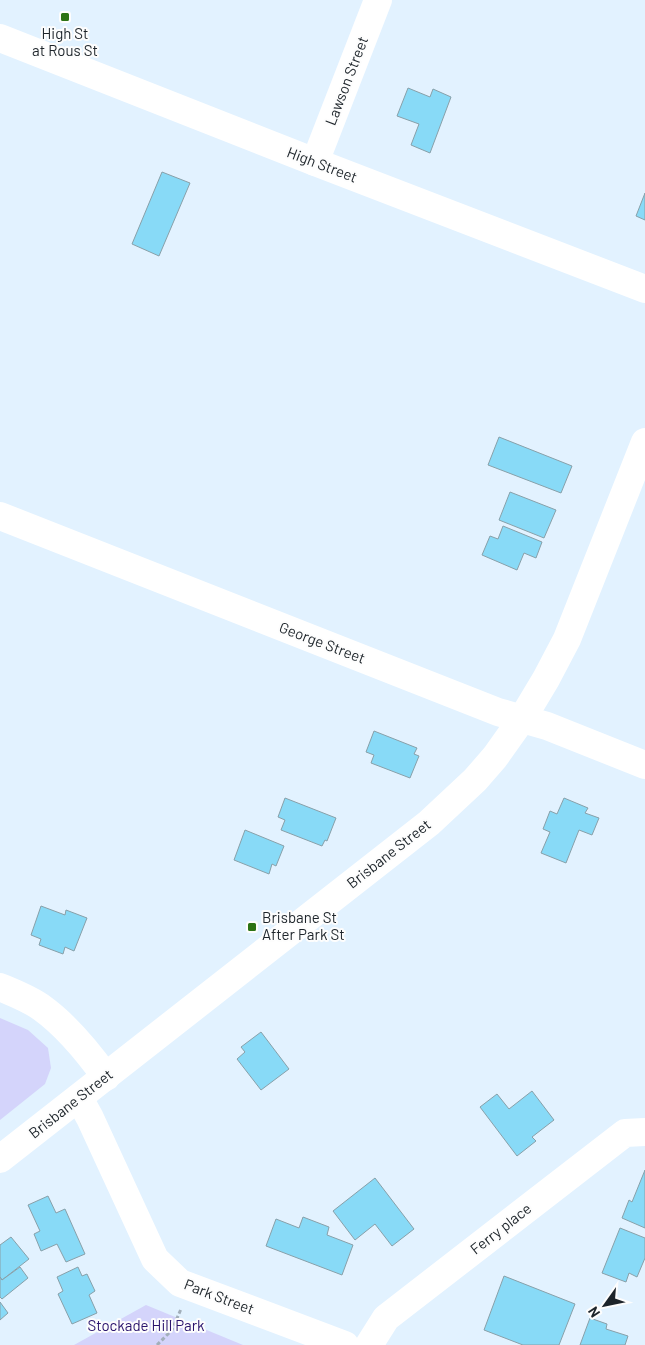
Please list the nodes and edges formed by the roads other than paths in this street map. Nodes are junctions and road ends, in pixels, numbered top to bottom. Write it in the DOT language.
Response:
graph roads {
  1 [pos="378,0"];
  2 [pos="0,38"];
  3 [pos="315,162"];
  4 [pos="645,289"];
  5 [pos="645,442"];
  6 [pos="0,516"];
  7 [pos="522,719"];
  8 [pos="645,765"];
  9 [pos="0,987"];
  10 [pos="106,1077"];
  11 [pos="79,1098"];
  12 [pos="645,1132"];
  13 [pos="0,1160"];
  14 [pos="346,1345"];
  15 [pos="369,1345"];
  1 -- 3 [label="street, Lawson Street"];
  2 -- 3 [label="street, High Street"];
  3 -- 4 [label="street, High Street"];
  5 -- 7 [label="street, Brisbane Street"];
  6 -- 7 [label="street, George Street"];
  7 -- 8 [label="street, George Street"];
  7 -- 10 [label="street, Brisbane Street"];
  9 -- 10 [label="street"];
  10 -- 11 [label="street, Brisbane Street"];
  11 -- 13 [label="street, Brisbane Street"];
  11 -- 14 [label="street, Park Street"];
  12 -- 15 [label="street, Ferry place"];
}
